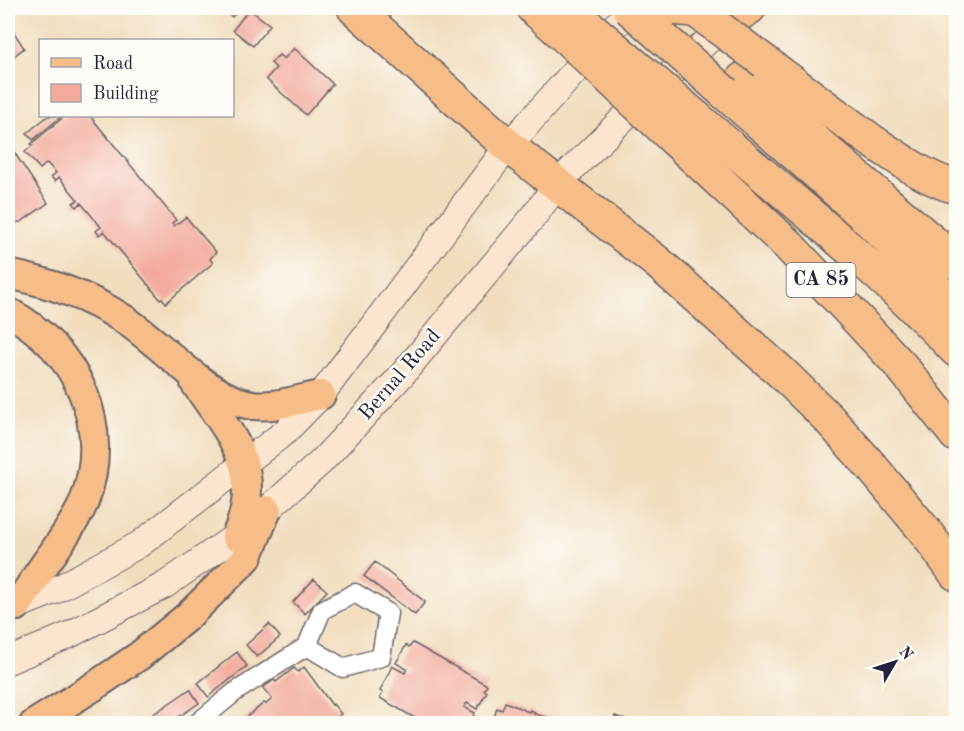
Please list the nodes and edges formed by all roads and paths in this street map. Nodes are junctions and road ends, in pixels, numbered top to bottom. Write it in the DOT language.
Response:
graph roads {
  1 [pos="354,8"];
  2 [pos="629,8"];
  3 [pos="636,8"];
  4 [pos="658,8"];
  5 [pos="671,8"];
  6 [pos="743,11"];
  7 [pos="557,13"];
  8 [pos="744,78"];
  9 [pos="685,128"];
  10 [pos="508,146"];
  11 [pos="558,183"];
  12 [pos="957,187"];
  13 [pos="957,262"];
  14 [pos="8,273"];
  15 [pos="957,310"];
  16 [pos="8,312"];
  17 [pos="957,350"];
  18 [pos="185,369"];
  19 [pos="321,395"];
  20 [pos="957,435"];
  21 [pos="245,464"];
  22 [pos="267,510"];
  23 [pos="236,536"];
  24 [pos="957,574"];
  25 [pos="12,608"];
  26 [pos="307,646"];
  27 [pos="8,661"];
  28 [pos="34,723"];
  29 [pos="196,723"];
  1 -- 10 [label="highway"];
  2 -- 8 [label="highway, bridge"];
  3 -- 10 [label="main road"];
  4 -- 8 [label="highway"];
  5 -- 8 [label="highway, bridge"];
  6 -- 11 [label="main road, Bernal Road"];
  7 -- 9 [label="highway, CA 85, bridge"];
  8 -- 12 [label="highway"];
  8 -- 13 [label="highway"];
  8 -- 15 [label="highway"];
  9 -- 17 [label="highway"];
  9 -- 20 [label="highway, CA 85"];
  10 -- 11 [label="highway"];
  10 -- 19 [label="main road"];
  11 -- 22 [label="main road, Bernal Road"];
  11 -- 24 [label="highway"];
  14 -- 18 [label="main road"];
  16 -- 25 [label="main road"];
  18 -- 19 [label="main road"];
  18 -- 21 [label="main road"];
  19 -- 21 [label="main road"];
  21 -- 23 [label="main road"];
  21 -- 25 [label="main road"];
  22 -- 23 [label="main road, Bernal Road"];
  22 -- 28 [label="main road"];
  23 -- 27 [label="main road, Bernal Road"];
  26 -- 26 [label="street"];
  26 -- 29 [label="street"];
}
